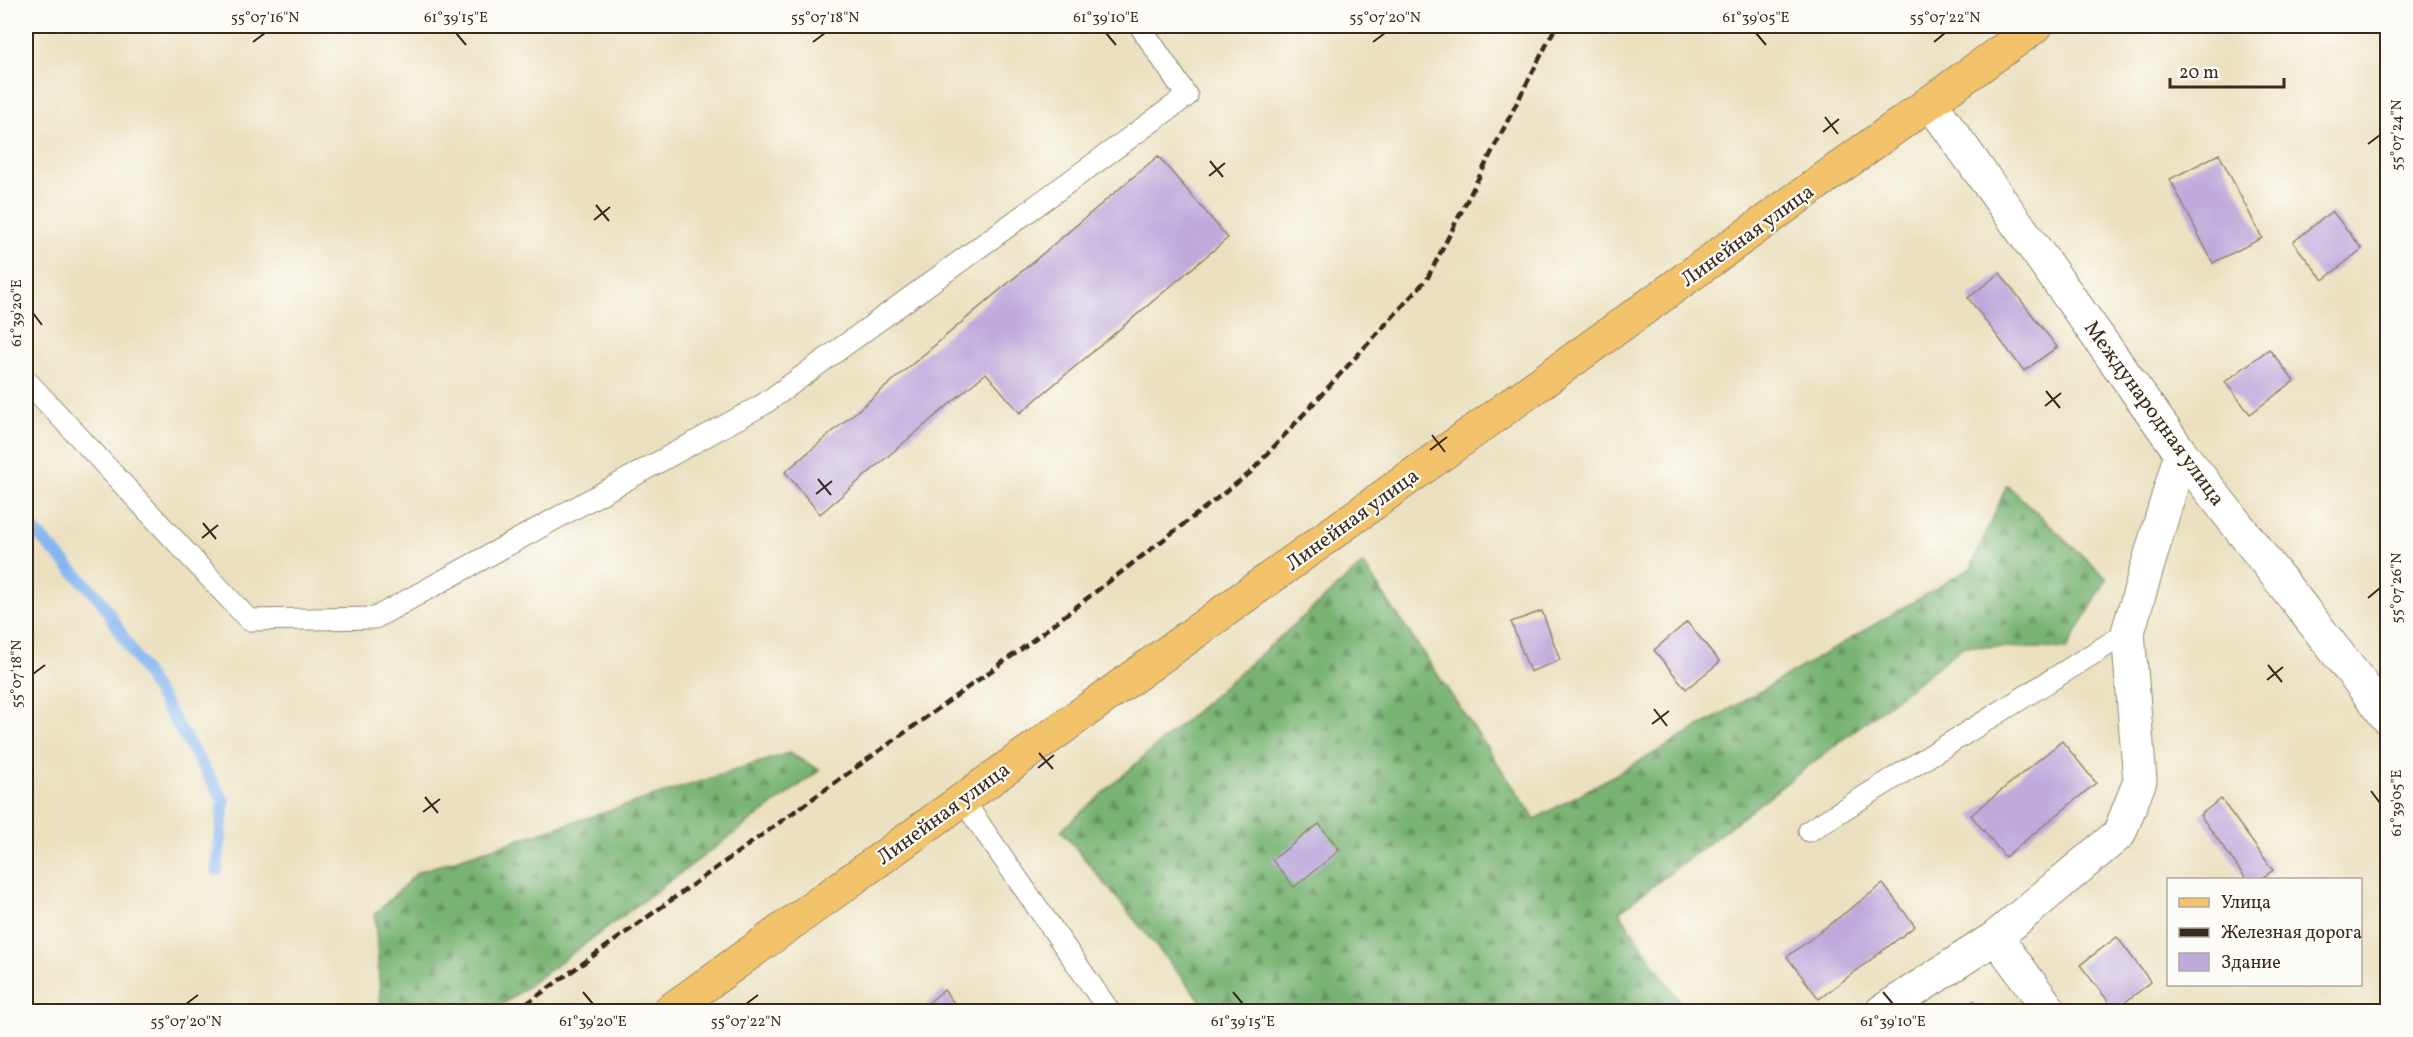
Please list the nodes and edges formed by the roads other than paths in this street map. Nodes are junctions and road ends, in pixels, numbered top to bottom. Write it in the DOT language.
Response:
graph roads {
  1 [pos="1140,26"];
  2 [pos="2036,26"];
  3 [pos="1930,102"];
  4 [pos="26,380"];
  5 [pos="2181,453"];
  6 [pos="2128,632"];
  7 [pos="2388,718"];
  8 [pos="962,799"];
  9 [pos="1809,831"];
  10 [pos="1996,937"];
  11 [pos="670,1011"];
  12 [pos="1110,1011"];
  13 [pos="1881,1011"];
  14 [pos="2051,1011"];
  1 -- 4 [label="lane"];
  2 -- 3 [label="main road, Линейная улица"];
  3 -- 5 [label="street, Международная улица"];
  3 -- 8 [label="main road, Линейная улица"];
  5 -- 6 [label="street"];
  5 -- 7 [label="street, Международная улица"];
  6 -- 9 [label="lane"];
  6 -- 10 [label="street"];
  8 -- 11 [label="main road, Линейная улица"];
  8 -- 12 [label="lane"];
  10 -- 13 [label="street"];
  10 -- 14 [label="street"];
}
